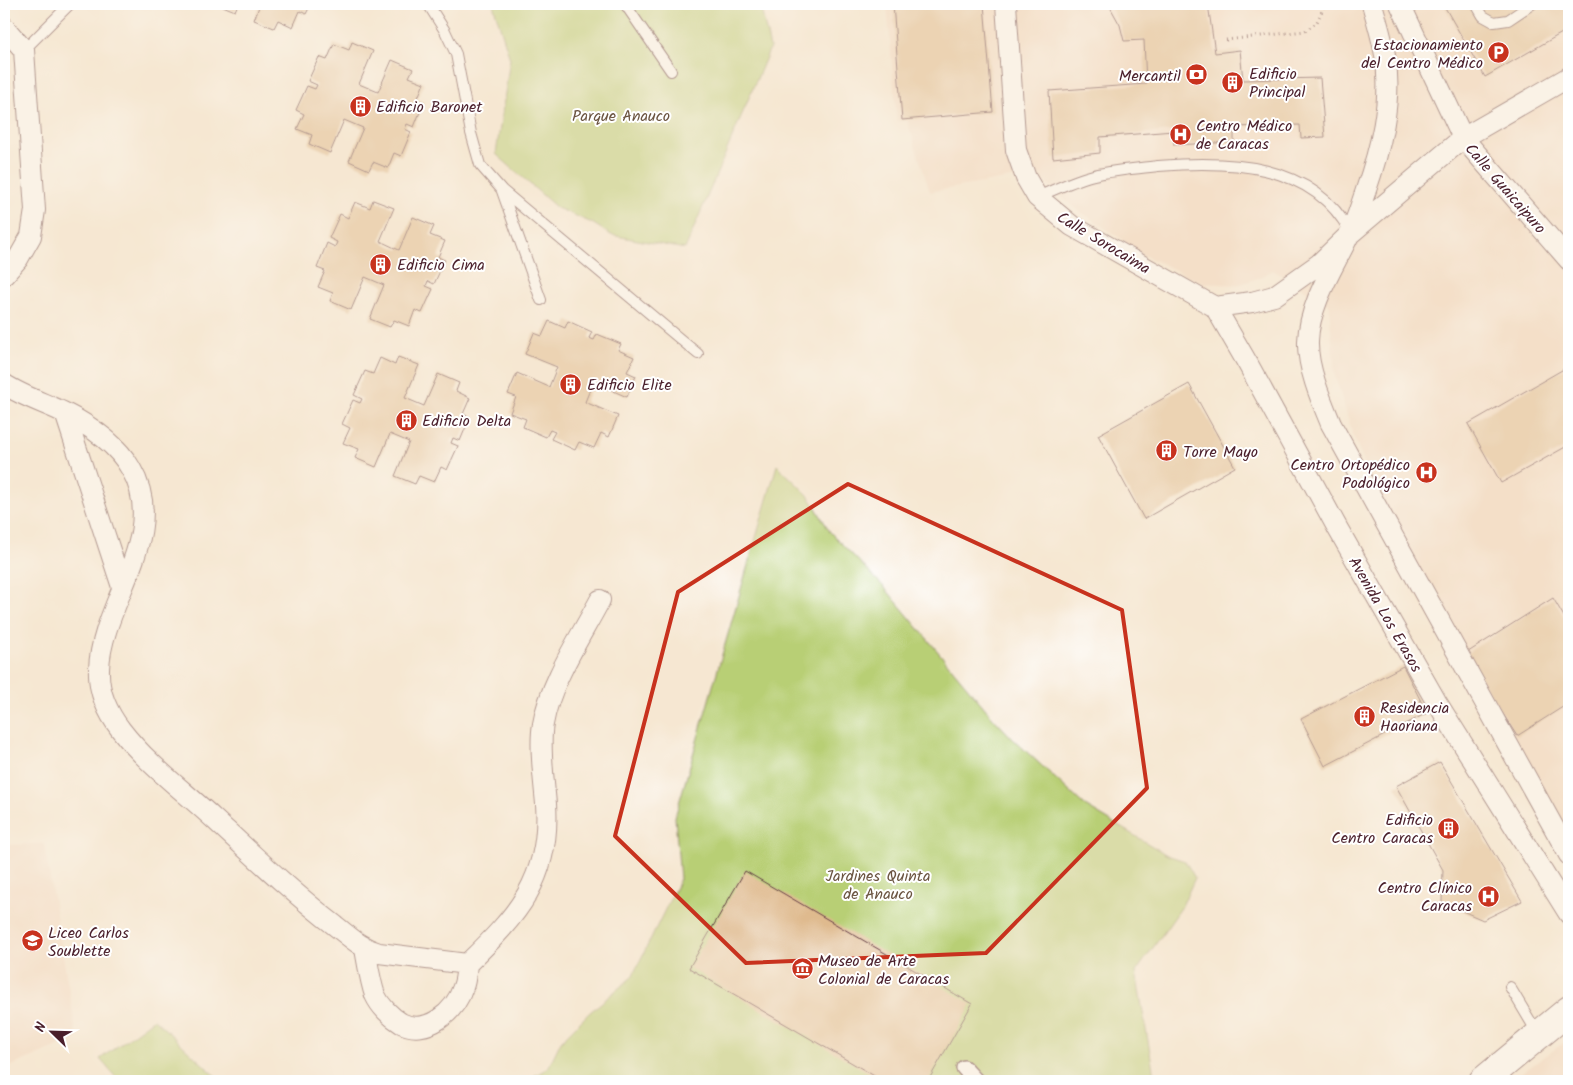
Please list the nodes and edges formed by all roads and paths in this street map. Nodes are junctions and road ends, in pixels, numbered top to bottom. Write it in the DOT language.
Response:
graph roads {
  1 [pos="70,4"];
  2 [pos="428,4"];
  3 [pos="625,4"];
  4 [pos="1325,4"];
  5 [pos="1372,4"];
  6 [pos="1400,4"];
  7 [pos="1476,4"];
  8 [pos="1532,4"];
  9 [pos="1002,7"];
  10 [pos="4,27"];
  11 [pos="1226,40"];
  12 [pos="24,50"];
  13 [pos="671,71"];
  14 [pos="1569,77"];
  15 [pos="1463,138"];
  16 [pos="502,190"];
  17 [pos="1037,197"];
  18 [pos="1350,233"];
  19 [pos="1569,260"];
  20 [pos="4,275"];
  21 [pos="541,300"];
  22 [pos="1215,307"];
  23 [pos="698,354"];
  24 [pos="4,384"];
  25 [pos="65,413"];
  26 [pos="122,587"];
  27 [pos="600,600"];
  28 [pos="1569,855"];
  29 [pos="1569,914"];
  30 [pos="365,949"];
  31 [pos="467,964"];
  32 [pos="1510,987"];
  33 [pos="1569,1010"];
  34 [pos="1539,1035"];
  35 [pos="964,1068"];
  36 [pos="976,1081"];
  37 [pos="1482,1081"];
  1 -- 12 [label="lane"];
  2 -- 16 [label="lane"];
  3 -- 13 [label="lane"];
  4 -- 11 [label="path"];
  5 -- 18 [label="street"];
  6 -- 15 [label="street, Calle Guaicaipuro"];
  7 -- 8 [label="lane"];
  9 -- 17 [label="street, Calle Sorocaima"];
  10 -- 12 [label="street"];
  12 -- 20 [label="street"];
  14 -- 15 [label="street"];
  15 -- 18 [label="street"];
  15 -- 19 [label="street, Calle Guaicaipuro"];
  16 -- 21 [label="lane"];
  16 -- 23 [label="lane"];
  17 -- 18 [label="lane"];
  17 -- 22 [label="street, Calle Sorocaima"];
  18 -- 22 [label="street"];
  18 -- 28 [label="street"];
  22 -- 29 [label="street, Avenida Los Erasos"];
  24 -- 25 [label="street"];
  25 -- 26 [label="street"];
  25 -- 26 [label="street"];
  26 -- 30 [label="street"];
  27 -- 31 [label="street"];
  30 -- 31 [label="street"];
  30 -- 31 [label="street"];
  32 -- 34 [label="lane"];
  33 -- 34 [label="main road"];
  34 -- 37 [label="main road"];
  35 -- 36 [label="street"];
}
